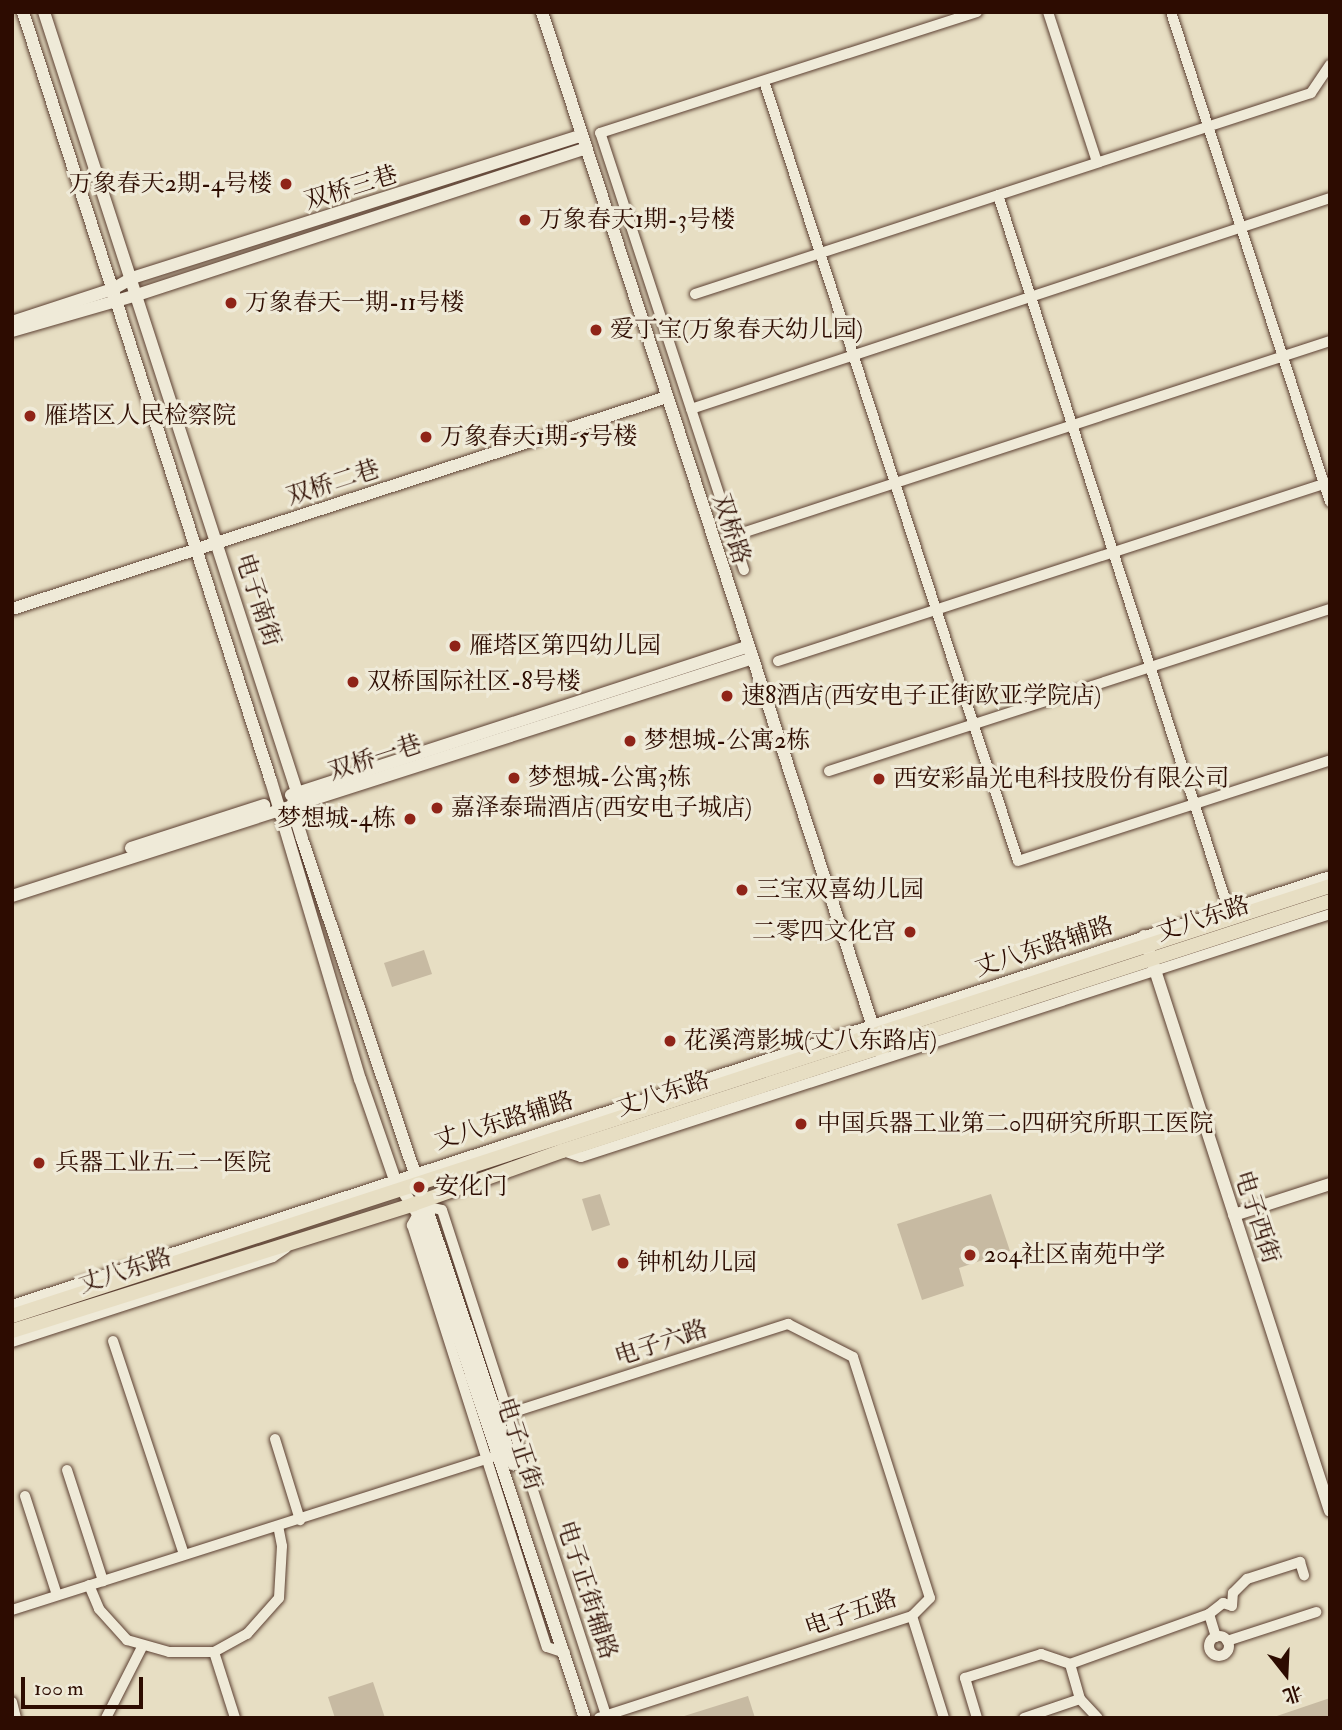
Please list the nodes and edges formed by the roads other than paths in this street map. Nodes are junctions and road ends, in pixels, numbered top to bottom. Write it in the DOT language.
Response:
graph roads {
  1 [pos="23,12"];
  2 [pos="44,12"];
  3 [pos="542,12"];
  4 [pos="977,12"];
  5 [pos="1048,12"];
  6 [pos="1171,12"];
  7 [pos="1330,65"];
  8 [pos="764,81"];
  9 [pos="1208,126"];
  10 [pos="584,141"];
  11 [pos="1097,162"];
  12 [pos="998,195"];
  13 [pos="1330,198"];
  14 [pos="1241,226"];
  15 [pos="821,254"];
  16 [pos="132,278"];
  17 [pos="114,293"];
  18 [pos="695,294"];
  19 [pos="137,295"];
  20 [pos="1030,296"];
  21 [pos="12,322"];
  22 [pos="12,331"];
  23 [pos="1330,341"];
  24 [pos="853,355"];
  25 [pos="1283,356"];
  26 [pos="667,397"];
  27 [pos="691,409"];
  28 [pos="1072,426"];
  29 [pos="1327,483"];
  30 [pos="895,484"];
  31 [pos="1330,502"];
  32 [pos="733,536"];
  33 [pos="217,543"];
  34 [pos="196,550"];
  35 [pos="1113,553"];
  36 [pos="744,570"];
  37 [pos="12,609"];
  38 [pos="1330,609"];
  39 [pos="938,611"];
  40 [pos="748,653"];
  41 [pos="778,661"];
  42 [pos="1151,668"];
  43 [pos="974,725"];
  44 [pos="1330,760"];
  45 [pos="829,771"];
  46 [pos="297,792"];
  47 [pos="1195,804"];
  48 [pos="276,805"];
  49 [pos="292,806"];
  50 [pos="1330,876"];
  51 [pos="1330,886"];
  52 [pos="12,887"];
  53 [pos="12,896"];
  54 [pos="1330,901"];
  55 [pos="1230,914"];
  56 [pos="1330,914"];
  57 [pos="1149,953"];
  58 [pos="877,1041"];
  59 [pos="414,1177"];
  60 [pos="397,1183"];
  61 [pos="1330,1184"];
  62 [pos="422,1206"];
  63 [pos="1234,1215"];
  64 [pos="292,1244"];
  65 [pos="12,1305"];
  66 [pos="12,1316"];
  67 [pos="12,1331"];
  68 [pos="113,1341"];
  69 [pos="12,1342"];
  70 [pos="834,1348"];
  71 [pos="503,1416"];
  72 [pos="275,1439"];
  73 [pos="500,1455"];
  74 [pos="67,1470"];
  75 [pos="25,1496"];
  76 [pos="1330,1511"];
  77 [pos="300,1520"];
  78 [pos="278,1526"];
  79 [pos="184,1555"];
  80 [pos="1304,1575"];
  81 [pos="103,1581"];
  82 [pos="89,1585"];
  83 [pos="57,1595"];
  84 [pos="12,1610"];
  85 [pos="1316,1612"];
  86 [pos="1209,1615"];
  87 [pos="912,1616"];
  88 [pos="1216,1637"];
  89 [pos="1227,1641"];
  90 [pos="142,1647"];
  91 [pos="214,1652"];
  92 [pos="1070,1664"];
  93 [pos="1080,1699"];
  94 [pos="12,1702"];
  95 [pos="600,1717"];
  96 [pos="16,1718"];
  97 [pos="106,1718"];
  98 [pos="235,1718"];
  99 [pos="586,1718"];
  100 [pos="944,1718"];
  101 [pos="977,1718"];
  102 [pos="1024,1718"];
  103 [pos="1098,1718"];
  1 -- 17 [label="street, 电子南街"];
  2 -- 16 [label="street, 电子南街"];
  3 -- 10 [label="street, 双桥路"];
  4 -- 8 [label="street"];
  5 -- 11 [label="street"];
  6 -- 9 [label="street"];
  7 -- 9 [label="street"];
  8 -- 15 [label="street"];
  8 -- 27 [label="street"];
  9 -- 11 [label="street"];
  9 -- 14 [label="street"];
  10 -- 16 [label="street, 双桥三巷"];
  10 -- 19 [label="street, 双桥三巷"];
  10 -- 26 [label="street, 双桥路"];
  11 -- 12 [label="street"];
  12 -- 15 [label="street"];
  12 -- 20 [label="street"];
  13 -- 14 [label="street"];
  14 -- 20 [label="street"];
  14 -- 25 [label="street"];
  15 -- 18 [label="street"];
  15 -- 24 [label="street"];
  16 -- 17 [label="street, 双桥三巷"];
  16 -- 19 [label="street, 电子南街"];
  17 -- 19 [label="street, 双桥三巷"];
  17 -- 21 [label="street"];
  17 -- 22 [label="street"];
  17 -- 34 [label="street, 电子南街"];
  19 -- 33 [label="street, 电子南街"];
  20 -- 24 [label="street"];
  20 -- 28 [label="street"];
  23 -- 25 [label="street"];
  24 -- 27 [label="street"];
  24 -- 30 [label="street"];
  25 -- 28 [label="street"];
  25 -- 29 [label="street"];
  26 -- 33 [label="street, 双桥二巷"];
  26 -- 40 [label="street, 双桥路"];
  27 -- 32 [label="street"];
  28 -- 30 [label="street"];
  28 -- 35 [label="street"];
  29 -- 31 [label="street"];
  29 -- 35 [label="street"];
  30 -- 32 [label="street"];
  30 -- 39 [label="street"];
  32 -- 36 [label="street"];
  33 -- 34 [label="street, 双桥二巷"];
  33 -- 46 [label="street, 电子南街"];
  34 -- 37 [label="street, 双桥二巷"];
  34 -- 48 [label="street, 电子南街"];
  35 -- 39 [label="street"];
  35 -- 42 [label="street"];
  38 -- 42 [label="street"];
  39 -- 41 [label="street"];
  39 -- 43 [label="street"];
  40 -- 46 [label="street, 双桥一巷"];
  40 -- 49 [label="street, 双桥一巷"];
  40 -- 58 [label="street, 双桥路"];
  42 -- 43 [label="street"];
  42 -- 47 [label="street"];
  43 -- 45 [label="street"];
  43 -- 47 [label="street"];
  44 -- 47 [label="street"];
  46 -- 48 [label="street, 双桥一巷"];
  46 -- 49 [label="street"];
  47 -- 55 [label="street"];
  48 -- 49 [label="street, 双桥一巷"];
  48 -- 52 [label="street, 双桥一巷"];
  48 -- 53 [label="street, 双桥一巷"];
  48 -- 60 [label="street, 电子南街"];
  49 -- 59 [label="street"];
  50 -- 55 [label="street"];
  51 -- 55 [label="main road, 丈八东路"];
  54 -- 57 [label="main road, 丈八东路"];
  55 -- 57 [label="main road, 丈八东路"];
  56 -- 57 [label="street, 丈八东路辅路"];
  57 -- 58 [label="main road, 丈八东路"];
  57 -- 58 [label="street, 丈八东路辅路"];
  57 -- 63 [label="street, 电子西街"];
  58 -- 59 [label="main road, 丈八东路"];
  58 -- 62 [label="main road, 丈八东路"];
  59 -- 60 [label="main road, 丈八东路"];
  59 -- 62 [label="street"];
  60 -- 62 [label="street, 电子正街"];
  60 -- 65 [label="street"];
  60 -- 66 [label="main road, 丈八东路"];
  61 -- 63 [label="street"];
  62 -- 64 [label="main road, 丈八东路"];
  62 -- 71 [label="street, 电子正街"];
  62 -- 73 [label="street, 电子正街"];
  63 -- 76 [label="street, 电子西街"];
  64 -- 67 [label="main road, 丈八东路"];
  64 -- 69 [label="street"];
  68 -- 79 [label="street"];
  70 -- 71 [label="street, 电子六路"];
  70 -- 87 [label="street, 电子五路"];
  71 -- 73 [label="street, 电子正街"];
  71 -- 95 [label="street, 电子正街辅路"];
  72 -- 77 [label="street"];
  73 -- 77 [label="street"];
  73 -- 95 [label="street, 电子正街"];
  73 -- 99 [label="street, 电子正街"];
  74 -- 81 [label="street"];
  75 -- 83 [label="street"];
  77 -- 78 [label="street"];
  78 -- 79 [label="street"];
  78 -- 91 [label="street"];
  79 -- 81 [label="street"];
  80 -- 86 [label="street"];
  81 -- 82 [label="street"];
  82 -- 83 [label="street"];
  82 -- 90 [label="street"];
  83 -- 84 [label="street"];
  85 -- 89 [label="street"];
  86 -- 88 [label="street"];
  86 -- 92 [label="street"];
  87 -- 95 [label="street, 电子五路"];
  87 -- 100 [label="street"];
  88 -- 89 [label="street"];
  88 -- 89 [label="street"];
  90 -- 91 [label="street"];
  90 -- 97 [label="street"];
  91 -- 98 [label="street"];
  92 -- 93 [label="street"];
  92 -- 101 [label="street"];
  93 -- 102 [label="street"];
  93 -- 103 [label="street"];
  94 -- 96 [label="street"];
}
